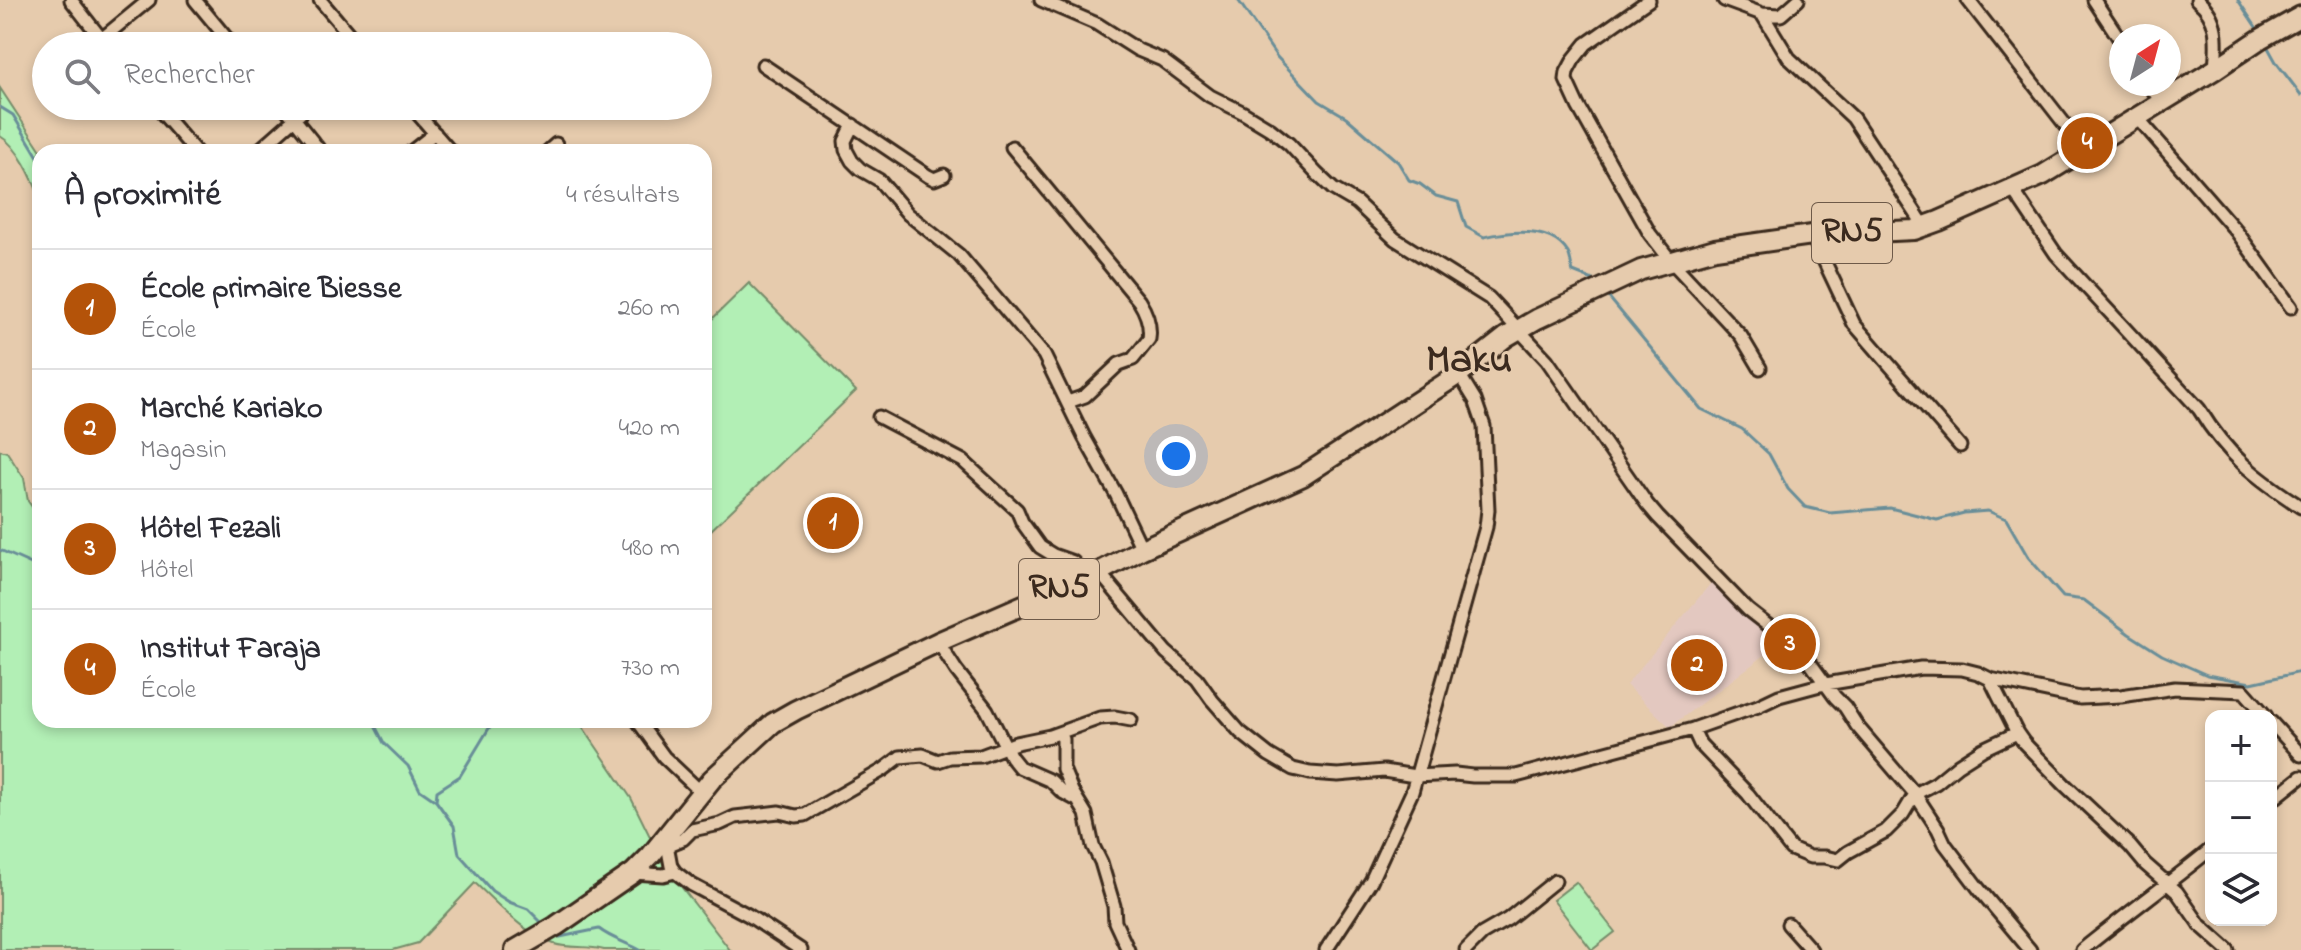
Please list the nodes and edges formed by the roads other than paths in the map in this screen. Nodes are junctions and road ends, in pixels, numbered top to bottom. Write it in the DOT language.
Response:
graph roads {
  1 [pos="71,0"];
  2 [pos="149,0"];
  3 [pos="195,0"];
  4 [pos="320,0"];
  5 [pos="1041,0"];
  6 [pos="1649,0"];
  7 [pos="1724,0"];
  8 [pos="1798,0"];
  9 [pos="1968,0"];
  10 [pos="2094,0"];
  11 [pos="2197,0"];
  12 [pos="1762,14"];
  13 [pos="2301,16"];
  14 [pos="2110,24"];
  15 [pos="92,32"];
  16 [pos="113,32"];
  17 [pos="219,32"];
  18 [pos="347,32"];
  19 [pos="763,65"];
  20 [pos="2214,70"];
  21 [pos="2157,96"];
  22 [pos="2161,102"];
  23 [pos="2137,117"];
  24 [pos="168,120"];
  25 [pos="294,120"];
  26 [pos="296,120"];
  27 [pos="423,120"];
  28 [pos="853,125"];
  29 [pos="435,133"];
  30 [pos="189,144"];
  31 [pos="266,144"];
  32 [pos="315,144"];
  33 [pos="421,144"];
  34 [pos="444,144"];
  35 [pos="1012,147"];
  36 [pos="2085,150"];
  37 [pos="944,175"];
  38 [pos="2013,190"];
  39 [pos="1925,227"];
  40 [pos="1812,235"];
  41 [pos="1671,261"];
  42 [pos="2291,307"];
  43 [pos="1519,328"];
  44 [pos="1760,368"];
  45 [pos="1459,374"];
  46 [pos="1068,402"];
  47 [pos="879,417"];
  48 [pos="1960,446"];
  49 [pos="2301,507"];
  50 [pos="1142,549"];
  51 [pos="1093,575"];
  52 [pos="938,642"];
  53 [pos="1990,679"];
  54 [pos="1826,684"];
  55 [pos="2261,710"];
  56 [pos="1131,720"];
  57 [pos="643,728"];
  58 [pos="1693,729"];
  59 [pos="2277,729"];
  60 [pos="1059,733"];
  61 [pos="2017,733"];
  62 [pos="1007,747"];
  63 [pos="2301,755"];
  64 [pos="1415,776"];
  65 [pos="2301,777"];
  66 [pos="1915,794"];
  67 [pos="2277,796"];
  68 [pos="696,799"];
  69 [pos="1077,800"];
  70 [pos="705,827"];
  71 [pos="667,841"];
  72 [pos="2205,854"];
  73 [pos="675,872"];
  74 [pos="633,873"];
  75 [pos="1555,881"];
  76 [pos="2168,884"];
  77 [pos="1788,924"];
  78 [pos="515,950"];
  79 [pos="801,950"];
  80 [pos="1128,950"];
  81 [pos="1326,950"];
  82 [pos="1466,950"];
  83 [pos="1811,950"];
  84 [pos="2030,950"];
  85 [pos="2082,950"];
  86 [pos="2228,950"];
  1 -- 15 [label="street"];
  2 -- 16 [label="street"];
  3 -- 17 [label="street"];
  4 -- 18 [label="street"];
  5 -- 43 [label="street"];
  6 -- 41 [label="street"];
  7 -- 12 [label="street"];
  8 -- 12 [label="street"];
  9 -- 36 [label="street"];
  10 -- 14 [label="street"];
  11 -- 20 [label="street"];
  12 -- 39 [label="street"];
  13 -- 20 [label="highway, RN5"];
  19 -- 28 [label="street"];
  20 -- 22 [label="highway, RN5"];
  21 -- 22 [label="street"];
  22 -- 23 [label="highway, RN5"];
  23 -- 36 [label="highway, RN5"];
  23 -- 42 [label="street"];
  24 -- 30 [label="street"];
  25 -- 31 [label="street"];
  26 -- 32 [label="street"];
  27 -- 29 [label="street"];
  28 -- 37 [label="street"];
  28 -- 46 [label="street"];
  29 -- 33 [label="street"];
  29 -- 34 [label="street"];
  35 -- 46 [label="street"];
  36 -- 38 [label="highway, RN5"];
  38 -- 39 [label="highway, RN5"];
  38 -- 49 [label="street"];
  39 -- 40 [label="highway, RN5"];
  40 -- 41 [label="highway, RN5"];
  40 -- 48 [label="street"];
  41 -- 43 [label="highway, RN5"];
  41 -- 44 [label="street"];
  43 -- 45 [label="highway, RN5"];
  43 -- 54 [label="street"];
  45 -- 50 [label="highway, RN5"];
  45 -- 64 [label="street"];
  46 -- 50 [label="street"];
  47 -- 51 [label="street"];
  50 -- 51 [label="highway, RN5"];
  51 -- 52 [label="highway, RN5"];
  51 -- 64 [label="street"];
  52 -- 62 [label="street"];
  52 -- 68 [label="highway, RN5"];
  53 -- 54 [label="street"];
  53 -- 55 [label="street"];
  53 -- 61 [label="street"];
  54 -- 58 [label="street"];
  54 -- 66 [label="street"];
  56 -- 60 [label="street"];
  57 -- 68 [label="street"];
  58 -- 64 [label="street"];
  58 -- 66 [label="street"];
  59 -- 63 [label="street"];
  60 -- 62 [label="street"];
  60 -- 69 [label="street"];
  61 -- 66 [label="street"];
  61 -- 76 [label="street"];
  62 -- 69 [label="street"];
  62 -- 70 [label="street"];
  64 -- 81 [label="street"];
  65 -- 67 [label="street"];
  66 -- 84 [label="street"];
  68 -- 70 [label="street"];
  68 -- 71 [label="highway, RN5"];
  69 -- 80 [label="street"];
  70 -- 71 [label="street"];
  71 -- 73 [label="street"];
  71 -- 74 [label="highway, RN5"];
  72 -- 76 [label="street"];
  73 -- 74 [label="street"];
  73 -- 79 [label="street"];
  74 -- 78 [label="highway, RN5"];
  75 -- 82 [label="street"];
  76 -- 85 [label="street"];
  76 -- 86 [label="street"];
  77 -- 83 [label="street"];
}
